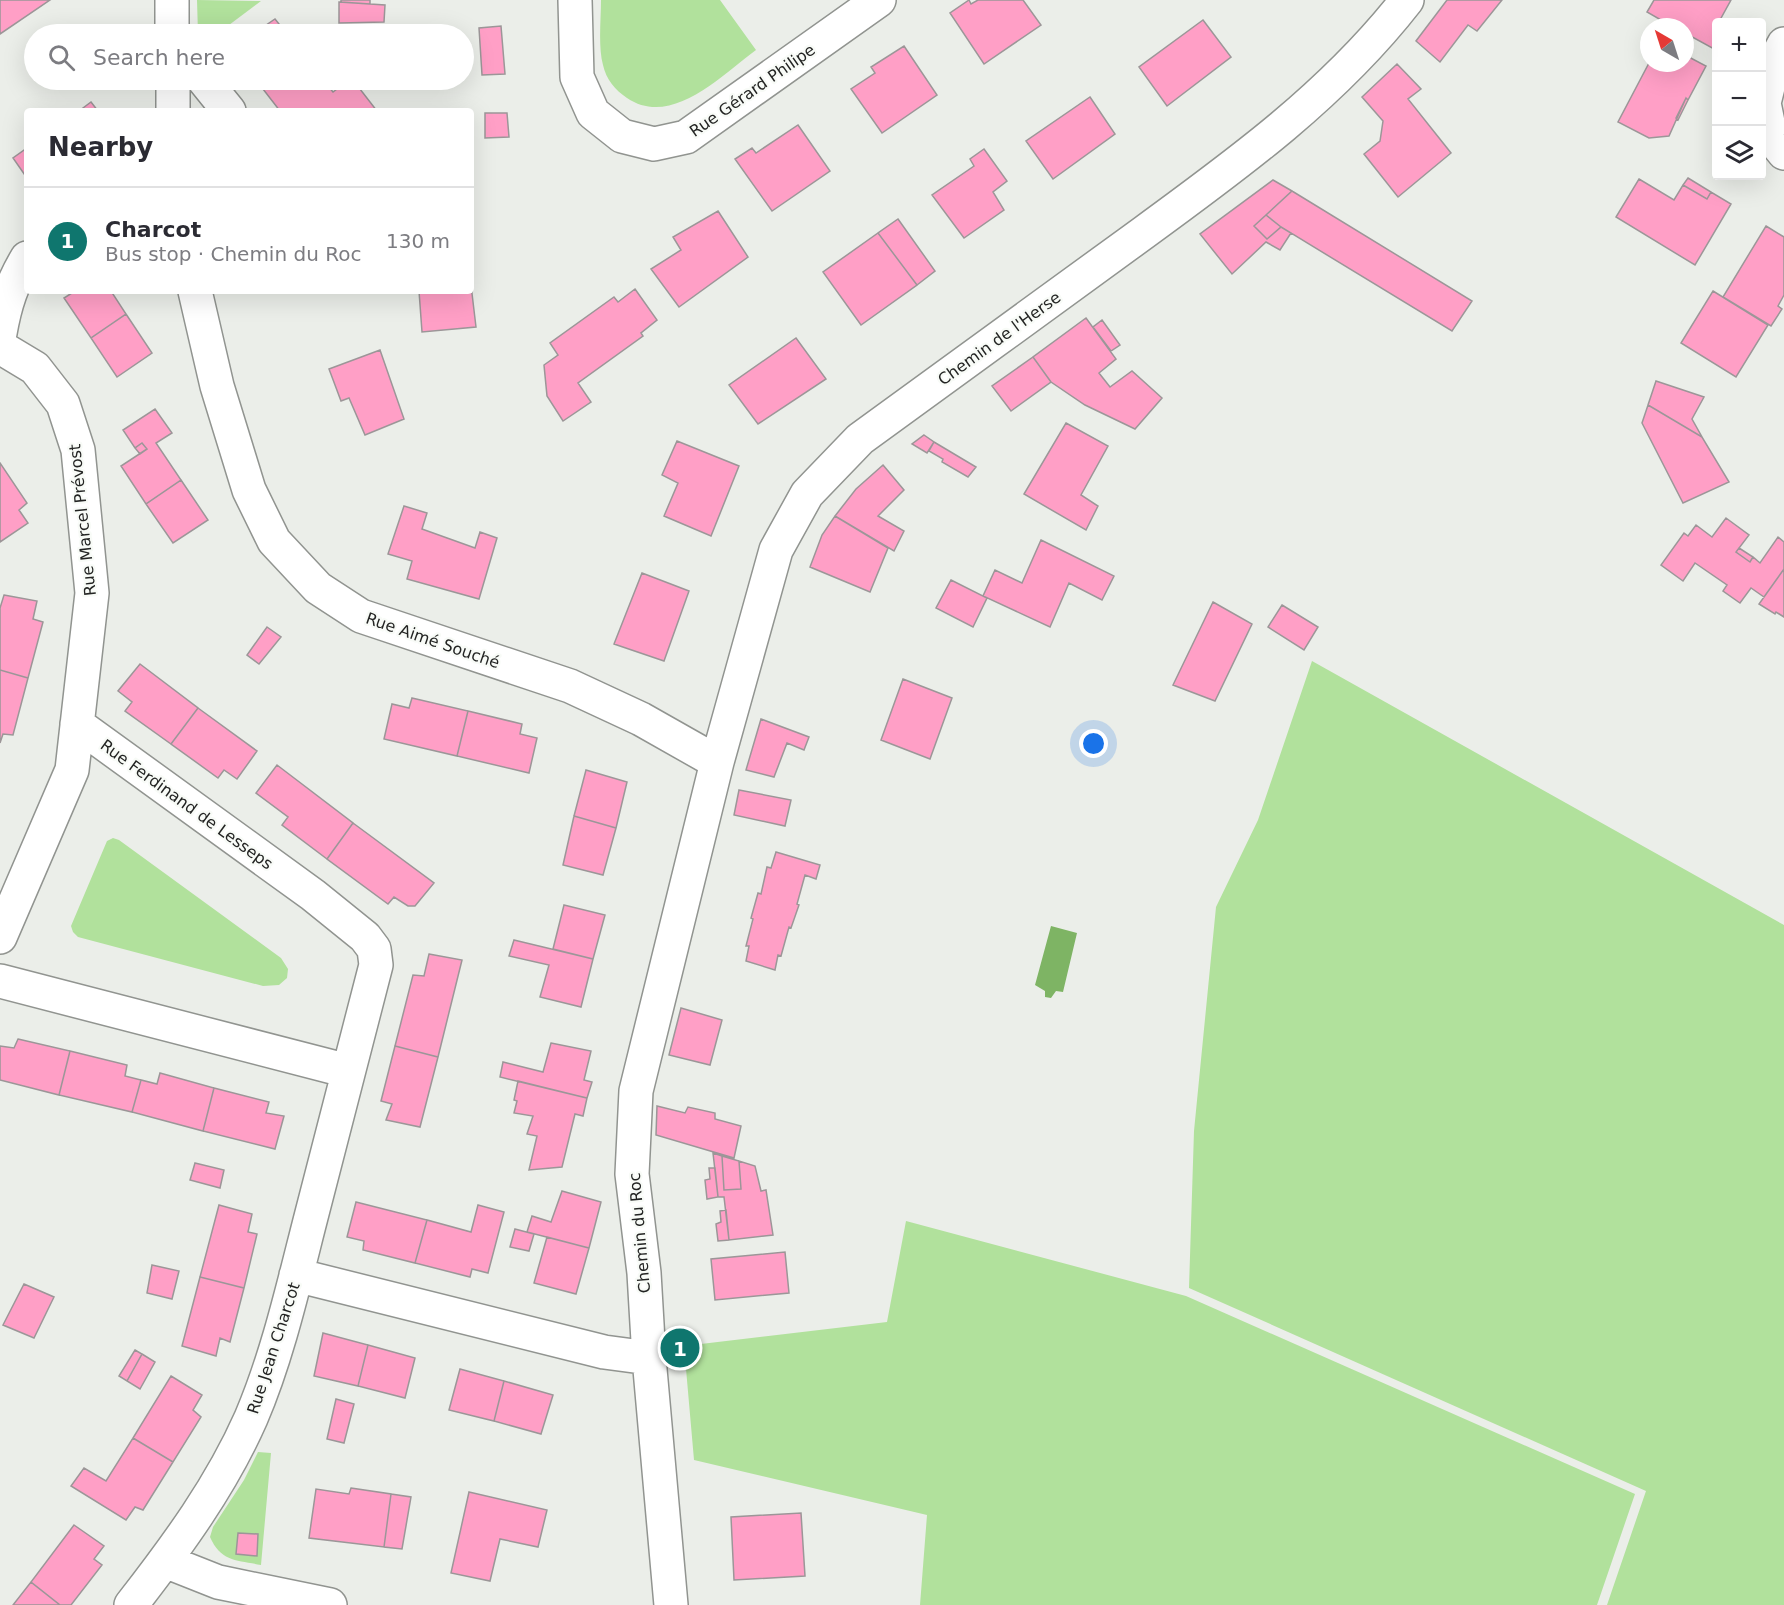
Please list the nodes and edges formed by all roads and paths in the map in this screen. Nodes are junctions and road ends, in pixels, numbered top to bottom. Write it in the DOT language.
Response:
graph roads {
  1 [pos="172,0"];
  2 [pos="575,0"];
  3 [pos="879,0"];
  4 [pos="1407,0"];
  5 [pos="172,24"];
  6 [pos="1784,44"];
  7 [pos="173,90"];
  8 [pos="212,90"];
  9 [pos="173,108"];
  10 [pos="227,108"];
  11 [pos="1784,153"];
  12 [pos="24,263"];
  13 [pos="196,294"];
  14 [pos="0,333"];
  15 [pos="0,347"];
  16 [pos="77,724"];
  17 [pos="717,762"];
  18 [pos="0,937"];
  19 [pos="0,981"];
  20 [pos="348,1071"];
  21 [pos="296,1275"];
  22 [pos="649,1358"];
  23 [pos="165,1561"];
  24 [pos="131,1605"];
  25 [pos="330,1605"];
  26 [pos="671,1605"];
  1 -- 5 [label="street"];
  2 -- 3 [label="street, Rue Gérard Philipe"];
  4 -- 17 [label="street, Chemin de l'Herse"];
  6 -- 11 [label="street"];
  7 -- 9 [label="street"];
  8 -- 10 [label="street"];
  12 -- 14 [label="street"];
  13 -- 17 [label="street, Rue Aimé Souché"];
  15 -- 16 [label="street, Rue Marcel Prévost"];
  16 -- 18 [label="street, Rue Ferdinand de Lesseps"];
  16 -- 20 [label="street, Rue Ferdinand de Lesseps"];
  17 -- 22 [label="street, Chemin du Roc"];
  19 -- 20 [label="street"];
  20 -- 21 [label="street, Rue Ferdinand de Lesseps"];
  21 -- 22 [label="street, Rue Jean Charcot"];
  21 -- 23 [label="street, Rue Jean Charcot"];
  22 -- 26 [label="street, Chemin du Roc"];
  23 -- 24 [label="street, Rue Jean Charcot"];
  23 -- 25 [label="street"];
}
